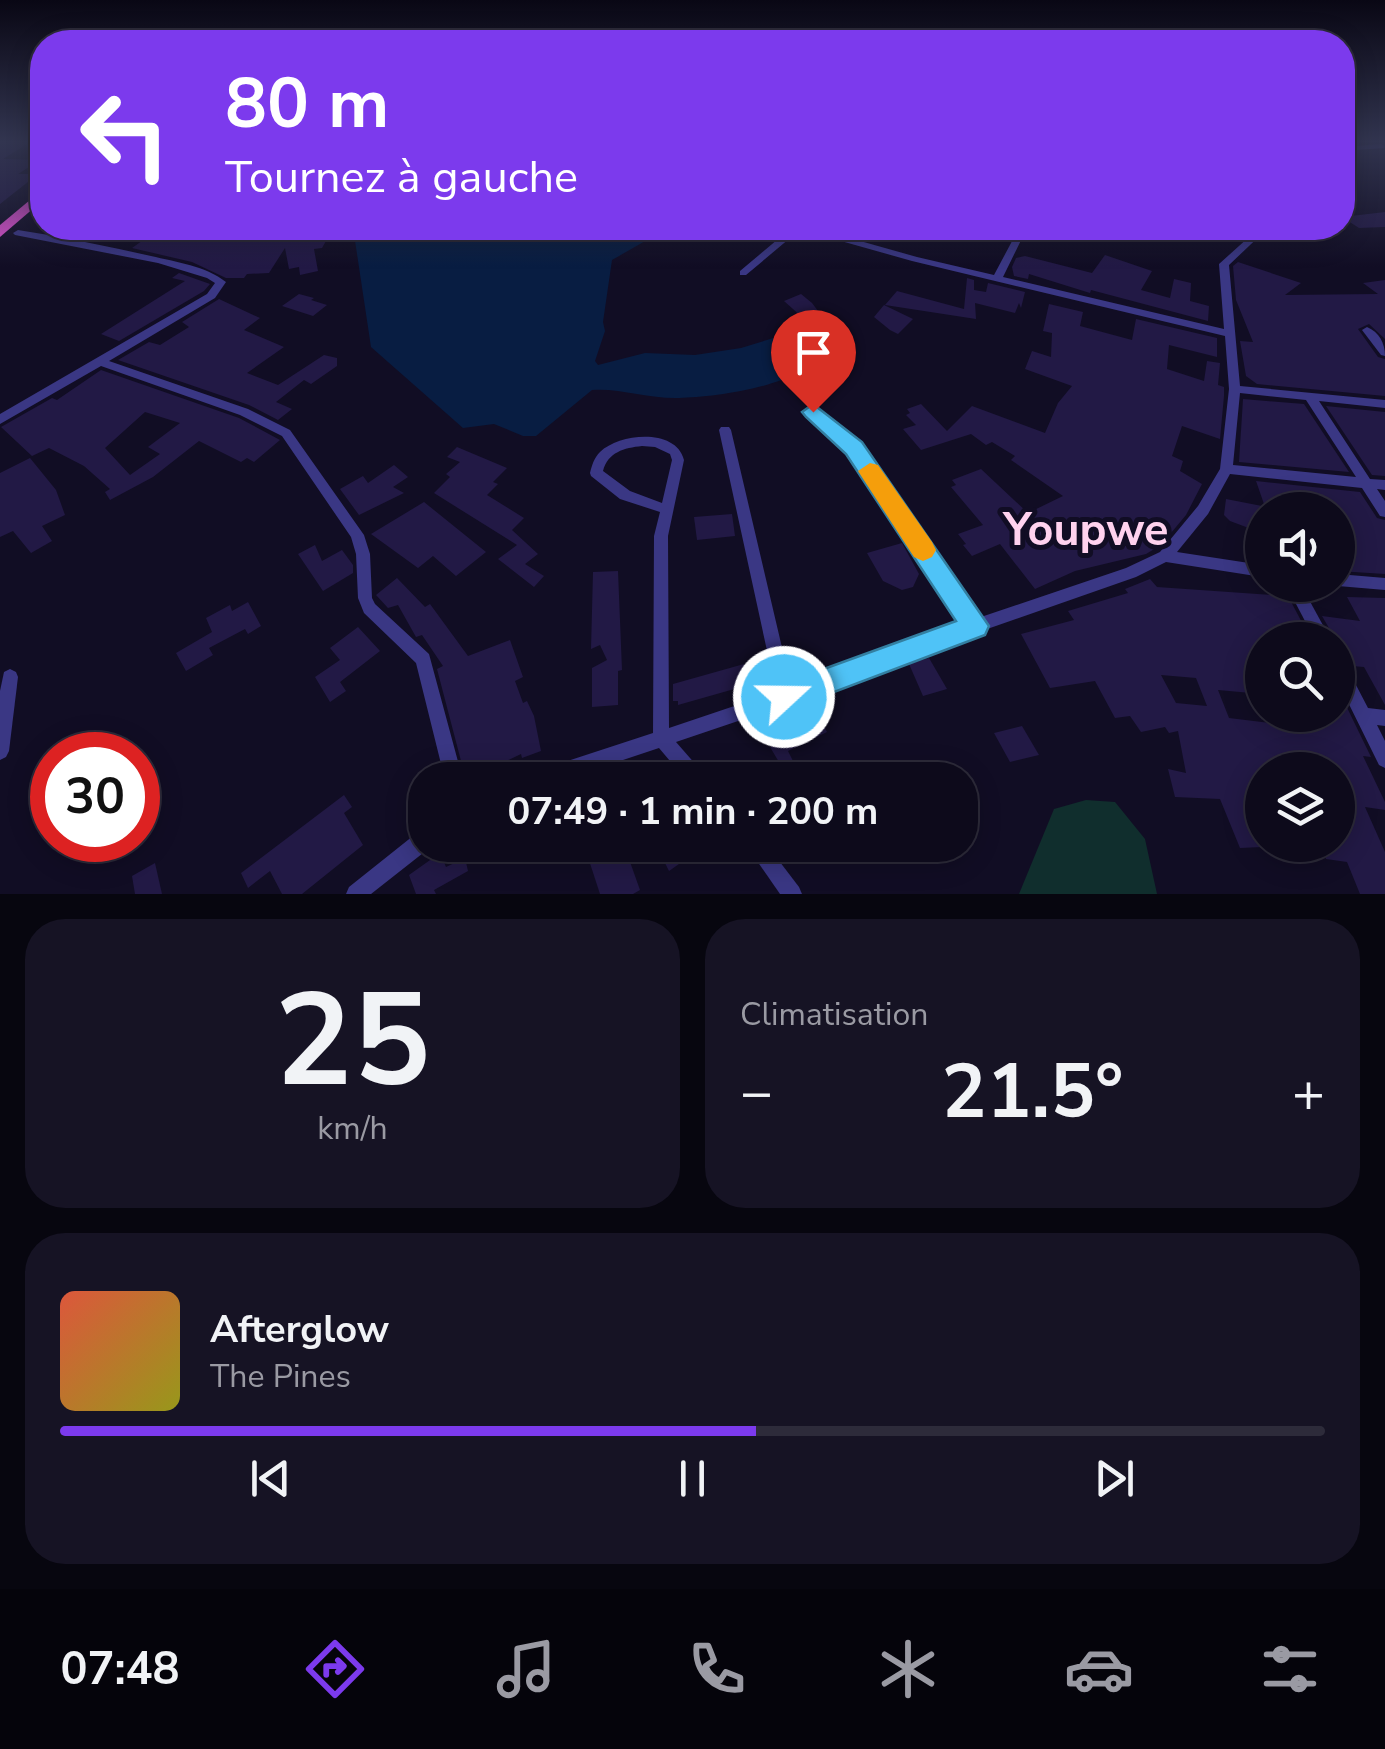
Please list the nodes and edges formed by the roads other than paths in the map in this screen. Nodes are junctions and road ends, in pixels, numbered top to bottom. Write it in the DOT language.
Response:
graph roads {
  1 [pos="30,205"];
  2 [pos="30,222"];
  3 [pos="0,233"];
  4 [pos="18,234"];
  5 [pos="30,235"];
  6 [pos="59,240"];
  7 [pos="785,240"];
  8 [pos="847,240"];
  9 [pos="1017,240"];
  10 [pos="1251,240"];
  11 [pos="0,248"];
  12 [pos="743,273"];
  13 [pos="997,278"];
  14 [pos="1367,330"];
  15 [pos="1228,332"];
  16 [pos="1385,352"];
  17 [pos="98,361"];
  18 [pos="1235,388"];
  19 [pos="1311,398"];
  20 [pos="1385,404"];
  21 [pos="813,412"];
  22 [pos="0,420"];
  23 [pos="725,430"];
  24 [pos="1226,469"];
  25 [pos="1366,484"];
  26 [pos="1385,485"];
  27 [pos="664,508"];
  28 [pos="1385,512"];
  29 [pos="1165,556"];
  30 [pos="1245,568"];
  31 [pos="1355,581"];
  32 [pos="1385,584"];
  33 [pos="975,626"];
  34 [pos="10,677"];
  35 [pos="784,697"];
  36 [pos="1355,699"];
  37 [pos="1364,716"];
  38 [pos="1385,718"];
  39 [pos="661,738"];
  40 [pos="0,752"];
  41 [pos="1385,759"];
  42 [pos="449,762"];
  43 [pos="590,762"];
  44 [pos="682,762"];
  45 [pos="408,853"];
  46 [pos="768,862"];
  47 [pos="356,894"];
  48 [pos="792,894"];
  1 -- 3 [label="highway"];
  2 -- 4 [label="highway"];
  4 -- 5 [label="street"];
  4 -- 11 [label="highway"];
  6 -- 17 [label="street"];
  7 -- 12 [label="street"];
  8 -- 13 [label="street"];
  9 -- 13 [label="street"];
  10 -- 15 [label="street"];
  13 -- 15 [label="street"];
  14 -- 16 [label="street"];
  15 -- 18 [label="street"];
  17 -- 22 [label="street"];
  17 -- 42 [label="street"];
  18 -- 19 [label="street"];
  18 -- 24 [label="street"];
  19 -- 20 [label="street"];
  19 -- 25 [label="street"];
  21 -- 33 [label="street"];
  23 -- 35 [label="street"];
  24 -- 25 [label="street"];
  24 -- 29 [label="street"];
  25 -- 26 [label="street"];
  25 -- 28 [label="street"];
  27 -- 27 [label="street"];
  27 -- 39 [label="street"];
  29 -- 30 [label="street"];
  29 -- 33 [label="street"];
  31 -- 32 [label="street"];
  33 -- 35 [label="street"];
  34 -- 40 [label="street"];
  35 -- 39 [label="street"];
  36 -- 37 [label="street"];
  37 -- 38 [label="street"];
  37 -- 41 [label="street"];
  39 -- 43 [label="street"];
  39 -- 44 [label="street"];
  45 -- 47 [label="street"];
  46 -- 48 [label="street"];
}
